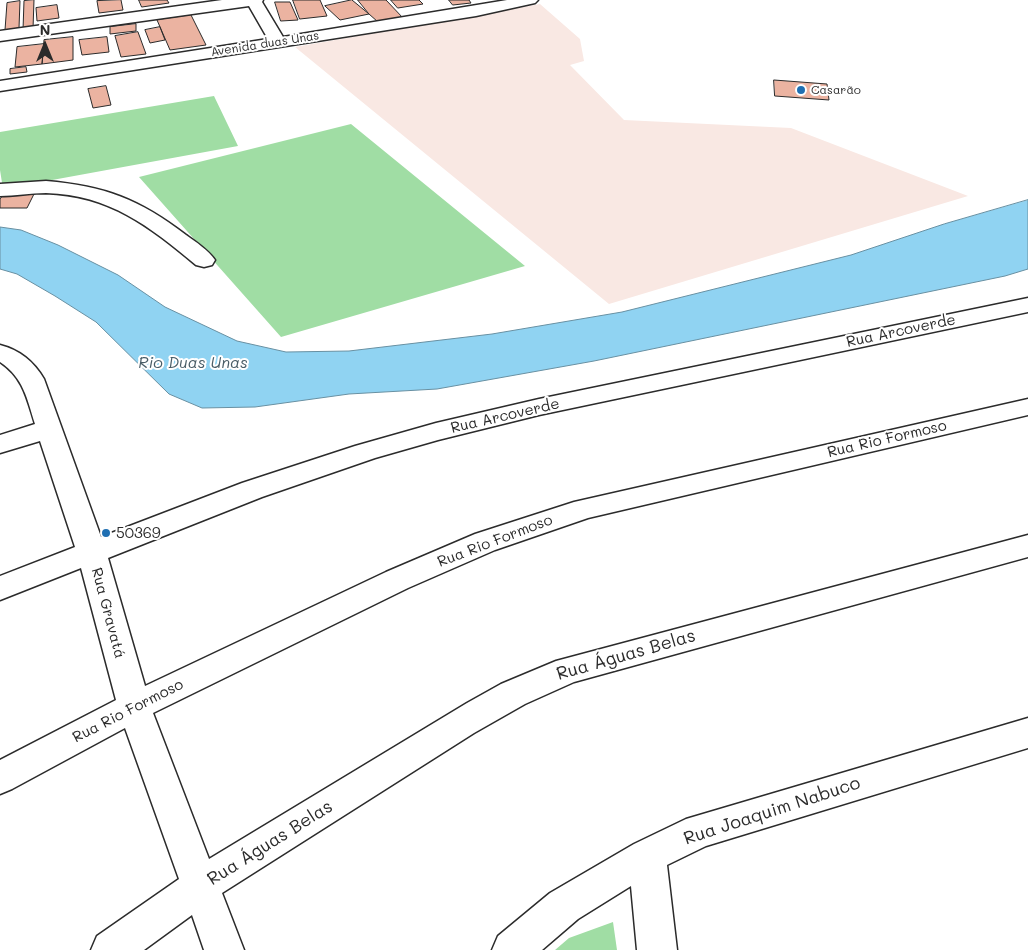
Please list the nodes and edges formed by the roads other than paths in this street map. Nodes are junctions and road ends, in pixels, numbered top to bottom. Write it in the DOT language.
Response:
graph roads {
  1 [pos="254,0"];
  2 [pos="530,0"];
  3 [pos="230,2"];
  4 [pos="0,36"];
  5 [pos="278,42"];
  6 [pos="0,86"];
  7 [pos="0,190"];
  8 [pos="204,260"];
  9 [pos="1028,305"];
  10 [pos="0,352"];
  11 [pos="1028,407"];
  12 [pos="49,429"];
  13 [pos="0,444"];
  14 [pos="1028,546"];
  15 [pos="92,553"];
  16 [pos="0,588"];
  17 [pos="134,706"];
  18 [pos="1028,733"];
  19 [pos="0,778"];
  20 [pos="647,856"];
  21 [pos="200,886"];
  22 [pos="111,950"];
  23 [pos="224,950"];
  24 [pos="512,950"];
  25 [pos="657,950"];
  1 -- 3 [label="street"];
  1 -- 5 [label="street"];
  2 -- 5 [label="street, Avenida duas Unas"];
  3 -- 4 [label="street"];
  5 -- 6 [label="street, Avenida duas Unas"];
  7 -- 8 [label="street"];
  9 -- 15 [label="street, Rua Arcoverde"];
  10 -- 12 [label="street, Rua Gravatá"];
  11 -- 17 [label="street, Rua Rio Formoso"];
  12 -- 13 [label="street"];
  12 -- 15 [label="street, Rua Gravatá"];
  14 -- 21 [label="street, Rua Águas Belas"];
  15 -- 16 [label="street, Rua Arcoverde"];
  15 -- 17 [label="street, Rua Gravatá"];
  17 -- 19 [label="street, Rua Rio Formoso"];
  17 -- 21 [label="street, Rua Gravatá"];
  18 -- 20 [label="street, Rua Joaquim Nabuco"];
  20 -- 24 [label="street, Rua Joaquim Nabuco"];
  20 -- 25 [label="street"];
  21 -- 22 [label="street, Rua Águas Belas"];
  21 -- 23 [label="street, Rua Gravatá"];
}
